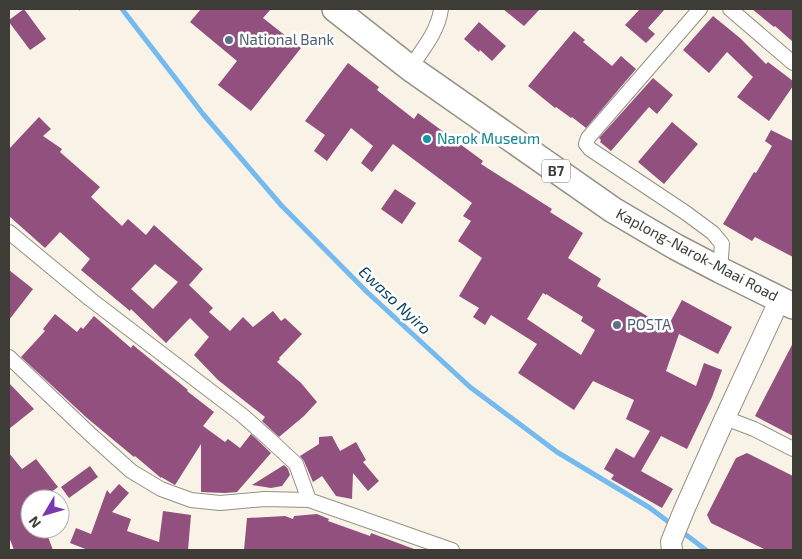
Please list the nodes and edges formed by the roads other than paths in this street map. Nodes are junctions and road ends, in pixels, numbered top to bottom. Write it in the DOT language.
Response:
graph roads {
  1 [pos="335,9"];
  2 [pos="441,9"];
  3 [pos="700,9"];
  4 [pos="730,9"];
  5 [pos="793,63"];
  6 [pos="410,68"];
  7 [pos="9,232"];
  8 [pos="720,270"];
  9 [pos="786,302"];
  10 [pos="9,357"];
  11 [pos="725,418"];
  12 [pos="793,448"];
  13 [pos="309,500"];
  14 [pos="671,546"];
  15 [pos="452,550"];
  1 -- 6 [label="highway, Kaplong-Narok-Maai Road / B7"];
  2 -- 6 [label="street"];
  3 -- 8 [label="street"];
  4 -- 5 [label="street"];
  6 -- 8 [label="highway, Kaplong-Narok-Maai Road / B7"];
  7 -- 13 [label="street"];
  8 -- 9 [label="highway, Kaplong-Narok-Maai Road / B7"];
  9 -- 11 [label="street"];
  10 -- 13 [label="street"];
  11 -- 12 [label="street"];
  11 -- 14 [label="street"];
  13 -- 15 [label="street"];
}
